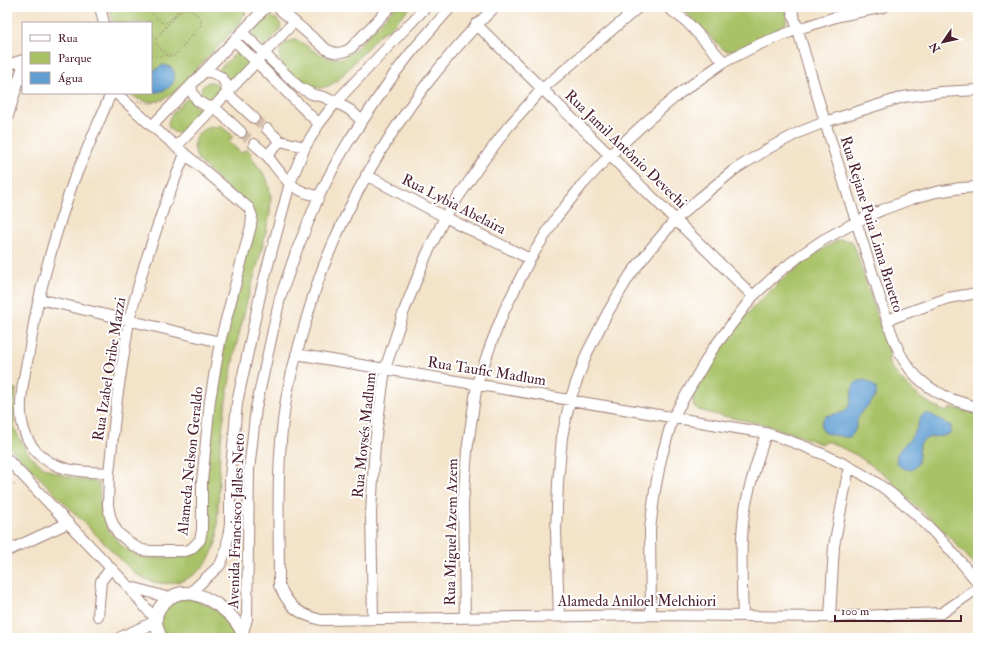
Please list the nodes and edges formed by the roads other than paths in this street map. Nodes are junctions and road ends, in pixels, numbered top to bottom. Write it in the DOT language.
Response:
graph roads {
  1 [pos="100,7"];
  2 [pos="266,7"];
  3 [pos="277,7"];
  4 [pos="390,7"];
  5 [pos="426,7"];
  6 [pos="451,7"];
  7 [pos="495,7"];
  8 [pos="639,7"];
  9 [pos="667,7"];
  10 [pos="792,7"];
  11 [pos="879,7"];
  12 [pos="104,22"];
  13 [pos="294,22"];
  14 [pos="476,24"];
  15 [pos="798,29"];
  16 [pos="242,32"];
  17 [pos="234,40"];
  18 [pos="264,54"];
  19 [pos="22,60"];
  20 [pos="256,62"];
  21 [pos="724,62"];
  22 [pos="7,65"];
  23 [pos="22,69"];
  24 [pos="205,71"];
  25 [pos="191,85"];
  26 [pos="542,89"];
  27 [pos="978,90"];
  28 [pos="227,93"];
  29 [pos="111,94"];
  30 [pos="117,94"];
  31 [pos="335,103"];
  32 [pos="214,107"];
  33 [pos="254,118"];
  34 [pos="7,119"];
  35 [pos="362,120"];
  36 [pos="825,122"];
  37 [pos="319,124"];
  38 [pos="152,126"];
  39 [pos="267,129"];
  40 [pos="241,132"];
  41 [pos="280,141"];
  42 [pos="254,144"];
  43 [pos="176,147"];
  44 [pos="305,148"];
  45 [pos="185,154"];
  46 [pos="610,155"];
  47 [pos="267,156"];
  48 [pos="366,175"];
  49 [pos="290,183"];
  50 [pos="978,187"];
  51 [pos="319,196"];
  52 [pos="445,217"];
  53 [pos="676,219"];
  54 [pos="856,222"];
  55 [pos="530,259"];
  56 [pos="978,293"];
  57 [pos="753,296"];
  58 [pos="39,300"];
  59 [pos="129,320"];
  60 [pos="886,320"];
  61 [pos="220,342"];
  62 [pos="296,354"];
  63 [pos="385,369"];
  64 [pos="477,384"];
  65 [pos="570,400"];
  66 [pos="978,407"];
  67 [pos="673,417"];
  68 [pos="766,433"];
  69 [pos="7,459"];
  70 [pos="849,467"];
  71 [pos="109,473"];
  72 [pos="68,523"];
  73 [pos="7,551"];
  74 [pos="150,551"];
  75 [pos="111,568"];
  76 [pos="978,583"];
  77 [pos="128,586"];
  78 [pos="978,588"];
  79 [pos="189,594"];
  80 [pos="169,598"];
  81 [pos="651,615"];
  82 [pos="98,616"];
  83 [pos="558,616"];
  84 [pos="743,616"];
  85 [pos="830,617"];
  86 [pos="465,618"];
  87 [pos="373,619"];
  88 [pos="156,620"];
  89 [pos="244,635"];
  90 [pos="121,638"];
  91 [pos="161,638"];
  1 -- 12 [label="street"];
  2 -- 16 [label="street"];
  3 -- 13 [label="street"];
  4 -- 13 [label="street"];
  5 -- 31 [label="street, Avenida Francisco Jalles Neto"];
  6 -- 35 [label="street, Avenida Francisco Jalles Neto"];
  7 -- 14 [label="street, Alameda Aniloel Melchiori"];
  8 -- 26 [label="street, Rua Moysés Madlum"];
  9 -- 21 [label="street"];
  10 -- 15 [label="street, Rua Rejane Puia Lima Bruetto"];
  11 -- 15 [label="street, Rua Miguel Azem Azem"];
  13 -- 18 [label="street"];
  14 -- 26 [label="street, Rua Jamil Antônio Devechi"];
  14 -- 48 [label="street, Alameda Aniloel Melchiori"];
  15 -- 21 [label="street, Rua Miguel Azem Azem"];
  15 -- 36 [label="street, Rua Rejane Puia Lima Bruetto"];
  16 -- 17 [label="street"];
  16 -- 18 [label="street"];
  17 -- 20 [label="street"];
  17 -- 24 [label="street"];
  18 -- 20 [label="street"];
  18 -- 31 [label="street"];
  19 -- 22 [label="street"];
  20 -- 28 [label="street"];
  20 -- 37 [label="street"];
  21 -- 46 [label="street, Rua Miguel Azem Azem"];
  23 -- 34 [label="street"];
  24 -- 25 [label="street"];
  24 -- 28 [label="street"];
  25 -- 32 [label="street"];
  25 -- 38 [label="street"];
  26 -- 46 [label="street, Rua Jamil Antônio Devechi"];
  26 -- 52 [label="street, Rua Moysés Madlum"];
  27 -- 36 [label="street"];
  28 -- 32 [label="street"];
  28 -- 33 [label="street"];
  29 -- 58 [label="street"];
  30 -- 38 [label="street"];
  31 -- 35 [label="street"];
  31 -- 37 [label="street, Avenida Francisco Jalles Neto"];
  32 -- 40 [label="street"];
  32 -- 43 [label="street"];
  35 -- 51 [label="street, Avenida Francisco Jalles Neto"];
  36 -- 53 [label="street"];
  36 -- 54 [label="street, Rua Rejane Puia Lima Bruetto"];
  37 -- 44 [label="street, Avenida Francisco Jalles Neto"];
  38 -- 43 [label="street"];
  39 -- 41 [label="street"];
  41 -- 44 [label="street"];
  41 -- 47 [label="street"];
  42 -- 47 [label="street"];
  43 -- 45 [label="street"];
  44 -- 49 [label="street, Avenida Francisco Jalles Neto"];
  45 -- 59 [label="street, Rua Izabel Oribe Mazzi"];
  45 -- 61 [label="street, Alameda Nelson Geraldo"];
  46 -- 53 [label="street, Rua Jamil Antônio Devechi"];
  46 -- 55 [label="street, Rua Miguel Azem Azem"];
  47 -- 49 [label="street"];
  48 -- 52 [label="street, Rua Lybia Abelaira"];
  48 -- 62 [label="street, Alameda Aniloel Melchiori"];
  49 -- 51 [label="street"];
  49 -- 79 [label="street, Avenida Francisco Jalles Neto"];
  50 -- 54 [label="street"];
  51 -- 89 [label="street, Avenida Francisco Jalles Neto"];
  52 -- 55 [label="street, Rua Lybia Abelaira"];
  52 -- 63 [label="street, Rua Moysés Madlum"];
  53 -- 57 [label="street, Rua Jamil Antônio Devechi"];
  53 -- 65 [label="street"];
  54 -- 57 [label="street"];
  54 -- 60 [label="street, Rua Rejane Puia Lima Bruetto"];
  55 -- 64 [label="street, Rua Miguel Azem Azem"];
  56 -- 60 [label="street"];
  57 -- 67 [label="street"];
  58 -- 59 [label="street"];
  58 -- 71 [label="street"];
  59 -- 61 [label="street"];
  59 -- 71 [label="street, Rua Izabel Oribe Mazzi"];
  60 -- 66 [label="street, Rua Rejane Puia Lima Bruetto"];
  61 -- 74 [label="street, Alameda Nelson Geraldo"];
  62 -- 63 [label="street, Rua Taufic Madlum"];
  62 -- 87 [label="street, Alameda Aniloel Melchiori"];
  63 -- 64 [label="street, Rua Taufic Madlum"];
  63 -- 87 [label="street, Rua Moysés Madlum"];
  64 -- 65 [label="street, Rua Taufic Madlum"];
  64 -- 86 [label="street, Rua Miguel Azem Azem"];
  65 -- 67 [label="street, Rua Taufic Madlum"];
  65 -- 83 [label="street"];
  67 -- 68 [label="street, Rua Taufic Madlum"];
  67 -- 81 [label="street"];
  68 -- 70 [label="street, Rua Taufic Madlum"];
  68 -- 84 [label="street"];
  69 -- 72 [label="street"];
  70 -- 76 [label="street, Rua Taufic Madlum"];
  70 -- 85 [label="street"];
  71 -- 74 [label="street, Rua Izabel Oribe Mazzi"];
  72 -- 73 [label="street"];
  72 -- 75 [label="street"];
  75 -- 77 [label="street"];
  75 -- 82 [label="street"];
  77 -- 80 [label="street"];
  77 -- 88 [label="street"];
  78 -- 85 [label="street, Alameda Aniloel Melchiori"];
  79 -- 80 [label="main road"];
  79 -- 89 [label="main road"];
  80 -- 88 [label="main road"];
  81 -- 83 [label="street, Alameda Aniloel Melchiori"];
  81 -- 84 [label="street, Alameda Aniloel Melchiori"];
  83 -- 86 [label="street, Alameda Aniloel Melchiori"];
  84 -- 85 [label="street, Alameda Aniloel Melchiori"];
  86 -- 87 [label="street, Alameda Aniloel Melchiori"];
  88 -- 90 [label="main road"];
  88 -- 91 [label="main road"];
}
